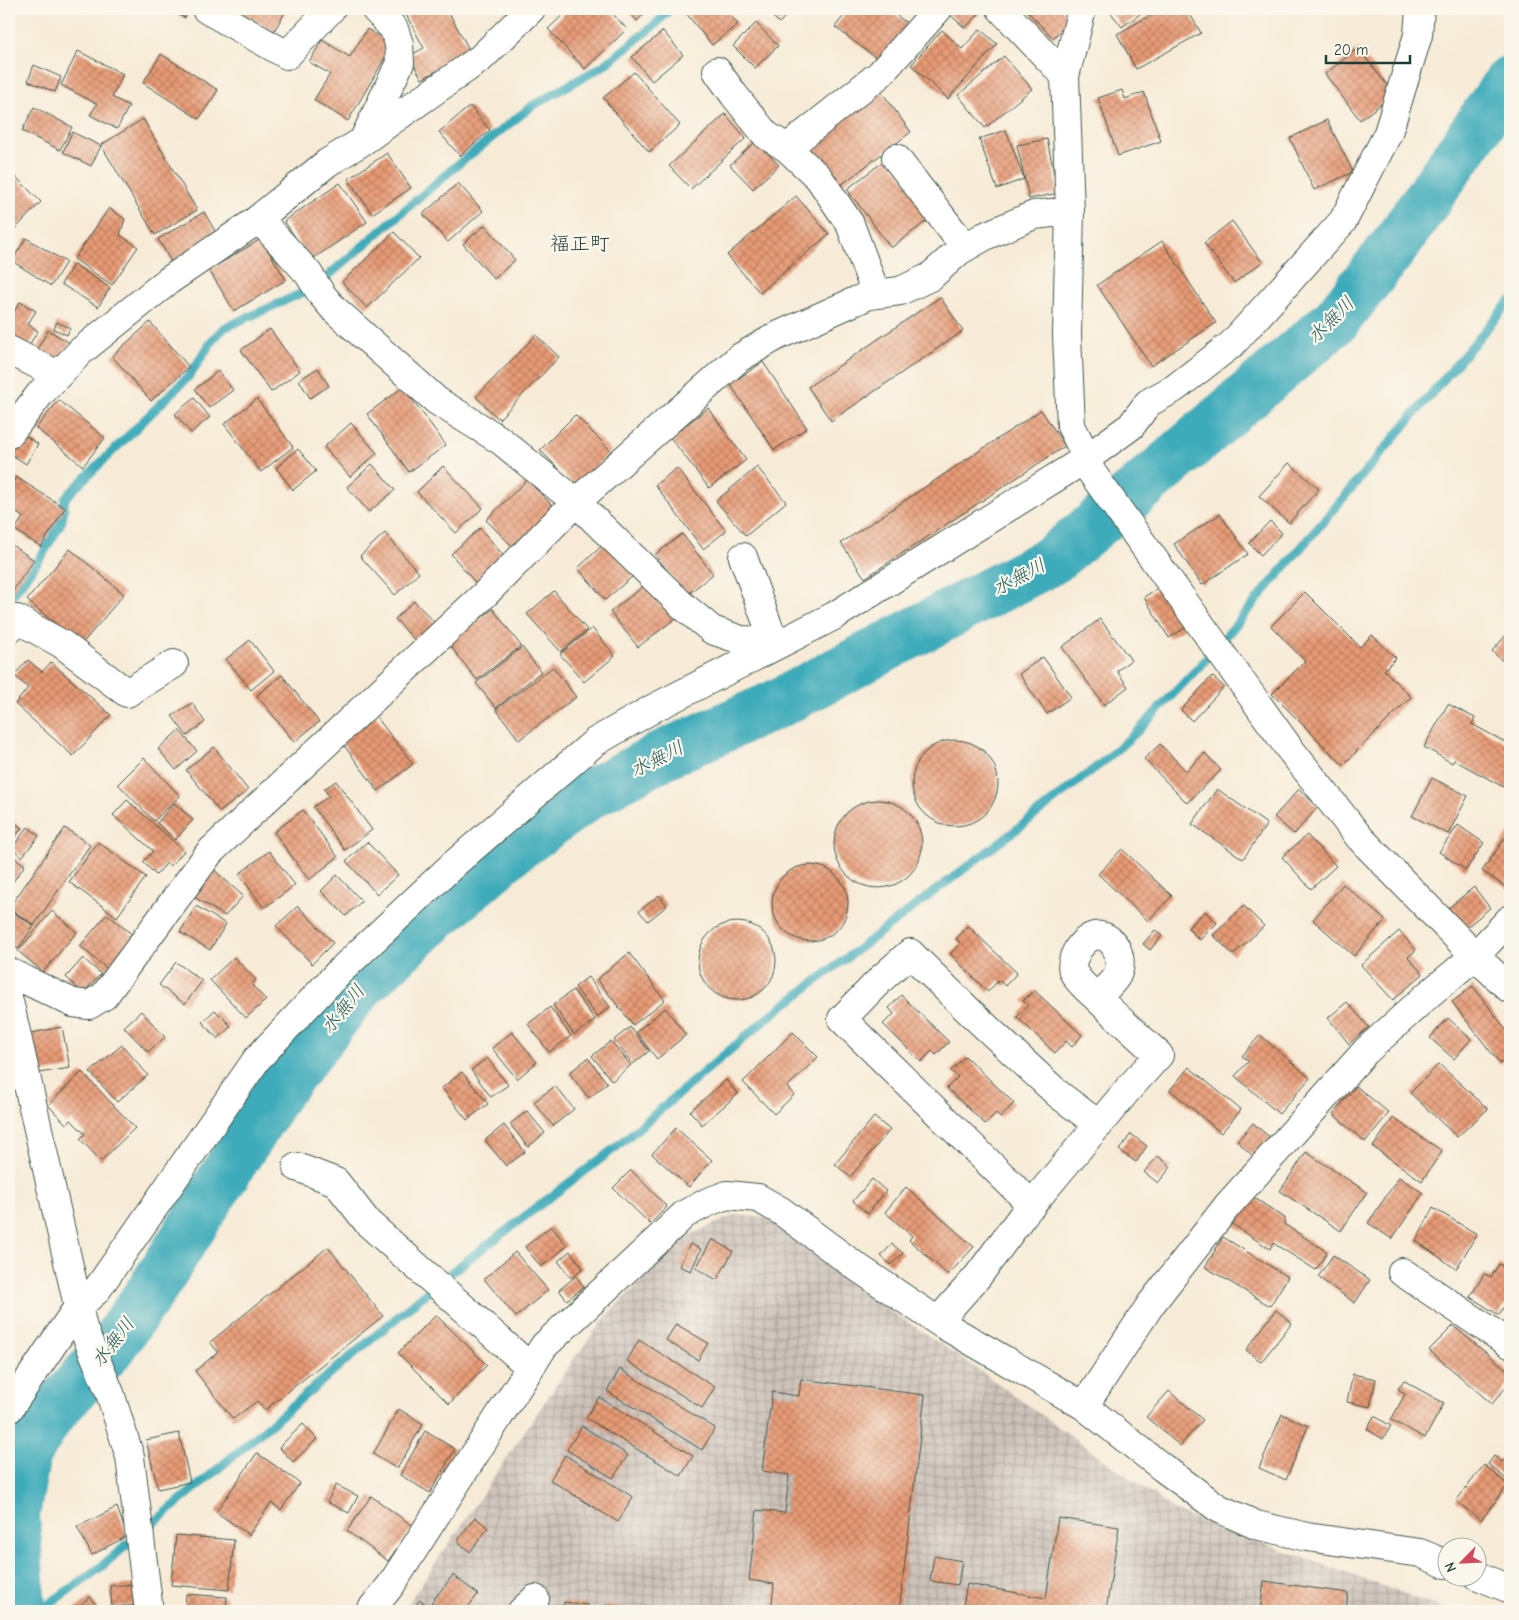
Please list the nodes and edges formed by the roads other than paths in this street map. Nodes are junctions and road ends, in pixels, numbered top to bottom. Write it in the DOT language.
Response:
graph roads {
  1 [pos="206,9"];
  2 [pos="331,9"];
  3 [pos="376,9"];
  4 [pos="531,9"];
  5 [pos="938,9"];
  6 [pos="1001,9"];
  7 [pos="1082,9"];
  8 [pos="1420,9"];
  9 [pos="717,72"];
  10 [pos="1065,76"];
  11 [pos="363,141"];
  12 [pos="787,148"];
  13 [pos="896,158"];
  14 [pos="1070,211"];
  15 [pos="259,218"];
  16 [pos="965,247"];
  17 [pos="876,294"];
  18 [pos="9,350"];
  19 [pos="58,375"];
  20 [pos="9,434"];
  21 [pos="1089,465"];
  22 [pos="576,502"];
  23 [pos="743,557"];
  24 [pos="9,628"];
  25 [pos="779,642"];
  26 [pos="174,664"];
  27 [pos="1510,919"];
  28 [pos="1475,956"];
  29 [pos="9,972"];
  30 [pos="1510,989"];
  31 [pos="1096,997"];
  32 [pos="9,1002"];
  33 [pos="13,1043"];
  34 [pos="1099,1124"];
  35 [pos="297,1167"];
  36 [pos="1032,1205"];
  37 [pos="1402,1272"];
  38 [pos="80,1317"];
  39 [pos="938,1322"];
  40 [pos="1510,1344"];
  41 [pos="530,1367"];
  42 [pos="1084,1406"];
  43 [pos="9,1408"];
  44 [pos="1436,1560"];
  45 [pos="1486,1580"];
  46 [pos="1510,1589"];
  47 [pos="149,1611"];
  48 [pos="370,1611"];
  1 -- 2 [label="street"];
  3 -- 11 [label="street"];
  4 -- 11 [label="street"];
  5 -- 12 [label="street"];
  6 -- 10 [label="street"];
  7 -- 10 [label="street"];
  8 -- 21 [label="street"];
  9 -- 12 [label="street"];
  10 -- 14 [label="street"];
  11 -- 15 [label="street"];
  12 -- 17 [label="street"];
  13 -- 16 [label="street"];
  14 -- 16 [label="street"];
  14 -- 21 [label="street"];
  15 -- 19 [label="street"];
  15 -- 22 [label="street"];
  16 -- 17 [label="street"];
  17 -- 22 [label="street"];
  18 -- 19 [label="street"];
  19 -- 20 [label="street"];
  21 -- 25 [label="street"];
  21 -- 28 [label="street"];
  22 -- 25 [label="street"];
  22 -- 29 [label="street"];
  23 -- 25 [label="street"];
  24 -- 26 [label="street"];
  25 -- 38 [label="street"];
  27 -- 28 [label="street"];
  28 -- 30 [label="street"];
  28 -- 42 [label="street"];
  31 -- 34 [label="street"];
  32 -- 33 [label="street"];
  33 -- 38 [label="street"];
  34 -- 36 [label="street"];
  34 -- 36 [label="street"];
  35 -- 41 [label="street"];
  36 -- 39 [label="street"];
  37 -- 40 [label="street"];
  38 -- 43 [label="street"];
  38 -- 47 [label="street"];
  39 -- 41 [label="street"];
  39 -- 42 [label="street"];
  41 -- 48 [label="street"];
  42 -- 44 [label="street"];
  45 -- 46 [label="street"];
}
